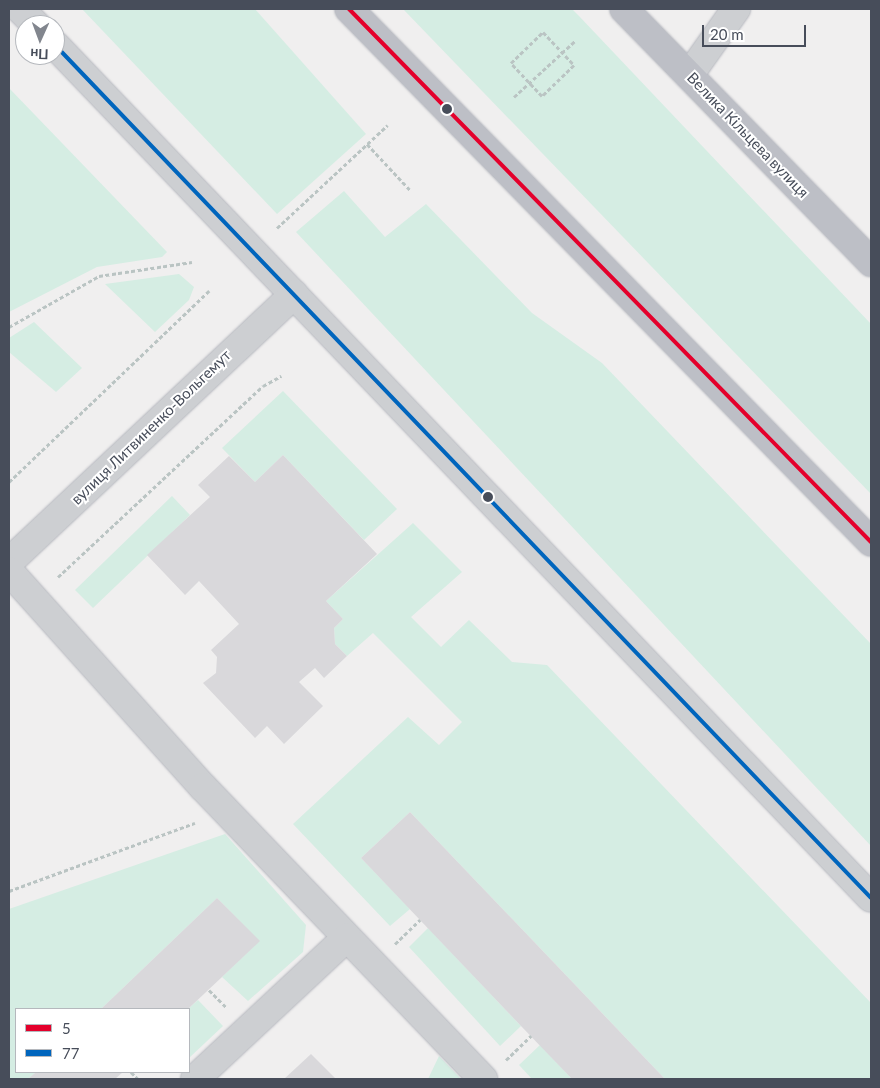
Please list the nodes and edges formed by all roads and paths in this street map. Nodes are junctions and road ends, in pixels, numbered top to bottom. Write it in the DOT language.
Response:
graph roads {
  1 [pos="349,9"];
  2 [pos="624,9"];
  3 [pos="736,9"];
  4 [pos="575,41"];
  5 [pos="562,52"];
  6 [pos="65,55"];
  7 [pos="690,74"];
  8 [pos="529,83"];
  9 [pos="514,97"];
  10 [pos="388,125"];
  11 [pos="367,144"];
  12 [pos="410,190"];
  13 [pos="277,228"];
  14 [pos="192,262"];
  15 [pos="871,262"];
  16 [pos="209,291"];
  17 [pos="294,294"];
  18 [pos="9,327"];
  19 [pos="280,376"];
  20 [pos="9,482"];
  21 [pos="871,542"];
  22 [pos="9,562"];
  23 [pos="9,571"];
  24 [pos="35,599"];
  25 [pos="226,812"];
  26 [pos="9,891"];
  27 [pos="871,898"];
  28 [pos="346,938"];
  29 [pos="196,1079"];
  30 [pos="483,1079"];
  1 -- 21 [label="highway"];
  2 -- 7 [label="highway, Велика Кільцева вулиця"];
  3 -- 7 [label="street"];
  4 -- 5 [label="path"];
  5 -- 8 [label="path"];
  5 -- 8 [label="path"];
  5 -- 8 [label="path"];
  6 -- 17 [label="street"];
  7 -- 15 [label="highway, Велика Кільцева вулиця"];
  8 -- 9 [label="path"];
  10 -- 11 [label="path"];
  11 -- 12 [label="path"];
  11 -- 13 [label="path"];
  14 -- 18 [label="path"];
  16 -- 20 [label="path"];
  17 -- 22 [label="street, вулиця Литвиненко-Вольгемут"];
  17 -- 27 [label="street"];
  19 -- 24 [label="path"];
  23 -- 24 [label="street"];
  24 -- 25 [label="street"];
  25 -- 26 [label="path"];
  25 -- 28 [label="street"];
  28 -- 29 [label="street"];
  28 -- 30 [label="street"];
}
